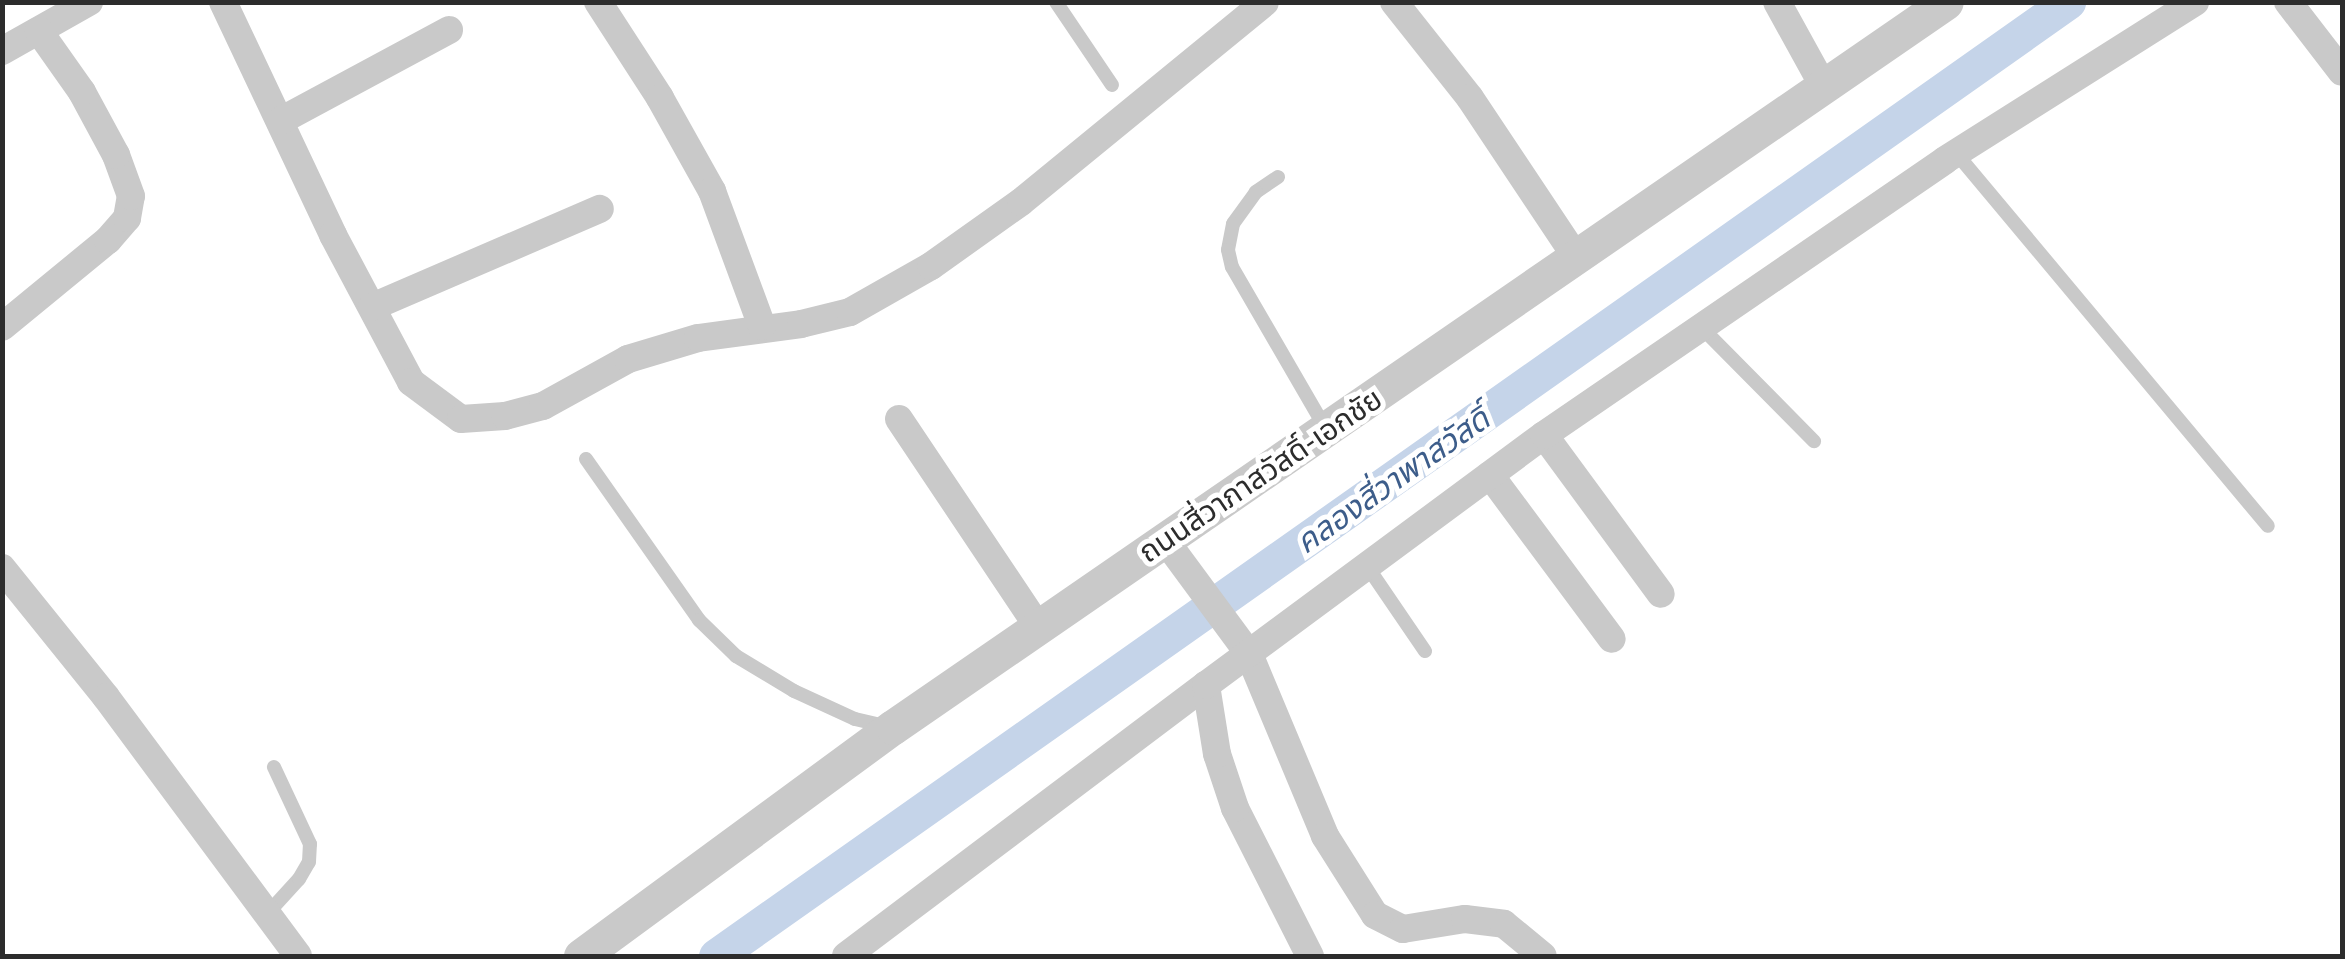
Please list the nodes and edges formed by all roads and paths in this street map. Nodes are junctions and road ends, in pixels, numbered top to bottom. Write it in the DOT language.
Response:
graph roads {
  1 [pos="89,2"];
  2 [pos="223,2"];
  3 [pos="598,2"];
  4 [pos="1056,2"];
  5 [pos="1265,2"];
  6 [pos="1394,2"];
  7 [pos="1777,2"];
  8 [pos="1946,2"];
  9 [pos="2196,2"];
  10 [pos="2288,2"];
  11 [pos="39,30"];
  12 [pos="448,30"];
  13 [pos="2,51"];
  14 [pos="2342,72"];
  15 [pos="1112,85"];
  16 [pos="1824,87"];
  17 [pos="280,121"];
  18 [pos="1956,153"];
  19 [pos="1278,177"];
  20 [pos="600,209"];
  21 [pos="1576,257"];
  22 [pos="372,307"];
  23 [pos="762,326"];
  24 [pos="2,327"];
  25 [pos="1703,329"];
  26 [pos="899,419"];
  27 [pos="1326,430"];
  28 [pos="1544,435"];
  29 [pos="1814,441"];
  30 [pos="586,460"];
  31 [pos="1490,475"];
  32 [pos="2268,526"];
  33 [pos="1165,540"];
  34 [pos="1367,566"];
  35 [pos="2,568"];
  36 [pos="1662,594"];
  37 [pos="1038,626"];
  38 [pos="1612,638"];
  39 [pos="1425,651"];
  40 [pos="1249,654"];
  41 [pos="1206,685"];
  42 [pos="893,727"];
  43 [pos="274,768"];
  44 [pos="267,914"];
  45 [pos="298,956"];
  46 [pos="581,956"];
  47 [pos="846,956"];
  48 [pos="1310,956"];
  49 [pos="1543,956"];
  1 -- 11 [label="street"];
  2 -- 17 [label="street"];
  3 -- 23 [label="street"];
  4 -- 15 [label="lane"];
  5 -- 23 [label="street"];
  6 -- 21 [label="street"];
  7 -- 16 [label="street"];
  8 -- 16 [label="street, ถนนสี่วาภาสวัสดิ์-เอกชัย"];
  9 -- 18 [label="street"];
  10 -- 14 [label="street"];
  11 -- 13 [label="street"];
  11 -- 24 [label="street"];
  12 -- 17 [label="street"];
  16 -- 21 [label="street, ถนนสี่วาภาสวัสดิ์-เอกชัย"];
  17 -- 22 [label="street"];
  18 -- 25 [label="street"];
  18 -- 32 [label="lane"];
  19 -- 27 [label="lane"];
  20 -- 22 [label="street"];
  21 -- 27 [label="street, ถนนสี่วาภาสวัสดิ์-เอกชัย"];
  22 -- 23 [label="street"];
  25 -- 28 [label="street"];
  25 -- 29 [label="lane"];
  26 -- 37 [label="street"];
  27 -- 33 [label="street, ถนนสี่วาภาสวัสดิ์-เอกชัย"];
  28 -- 31 [label="street"];
  28 -- 36 [label="street"];
  30 -- 42 [label="lane"];
  31 -- 34 [label="street"];
  31 -- 38 [label="street"];
  33 -- 37 [label="street, ถนนสี่วาภาสวัสดิ์-เอกชัย"];
  33 -- 40 [label="street"];
  34 -- 39 [label="lane"];
  34 -- 40 [label="street"];
  35 -- 44 [label="street"];
  37 -- 42 [label="street, ถนนสี่วาภาสวัสดิ์-เอกชัย"];
  40 -- 41 [label="street"];
  40 -- 49 [label="street"];
  41 -- 47 [label="street"];
  41 -- 48 [label="street"];
  42 -- 46 [label="street, ถนนสี่วาภาสวัสดิ์-เอกชัย"];
  43 -- 44 [label="lane"];
  44 -- 45 [label="street"];
}
